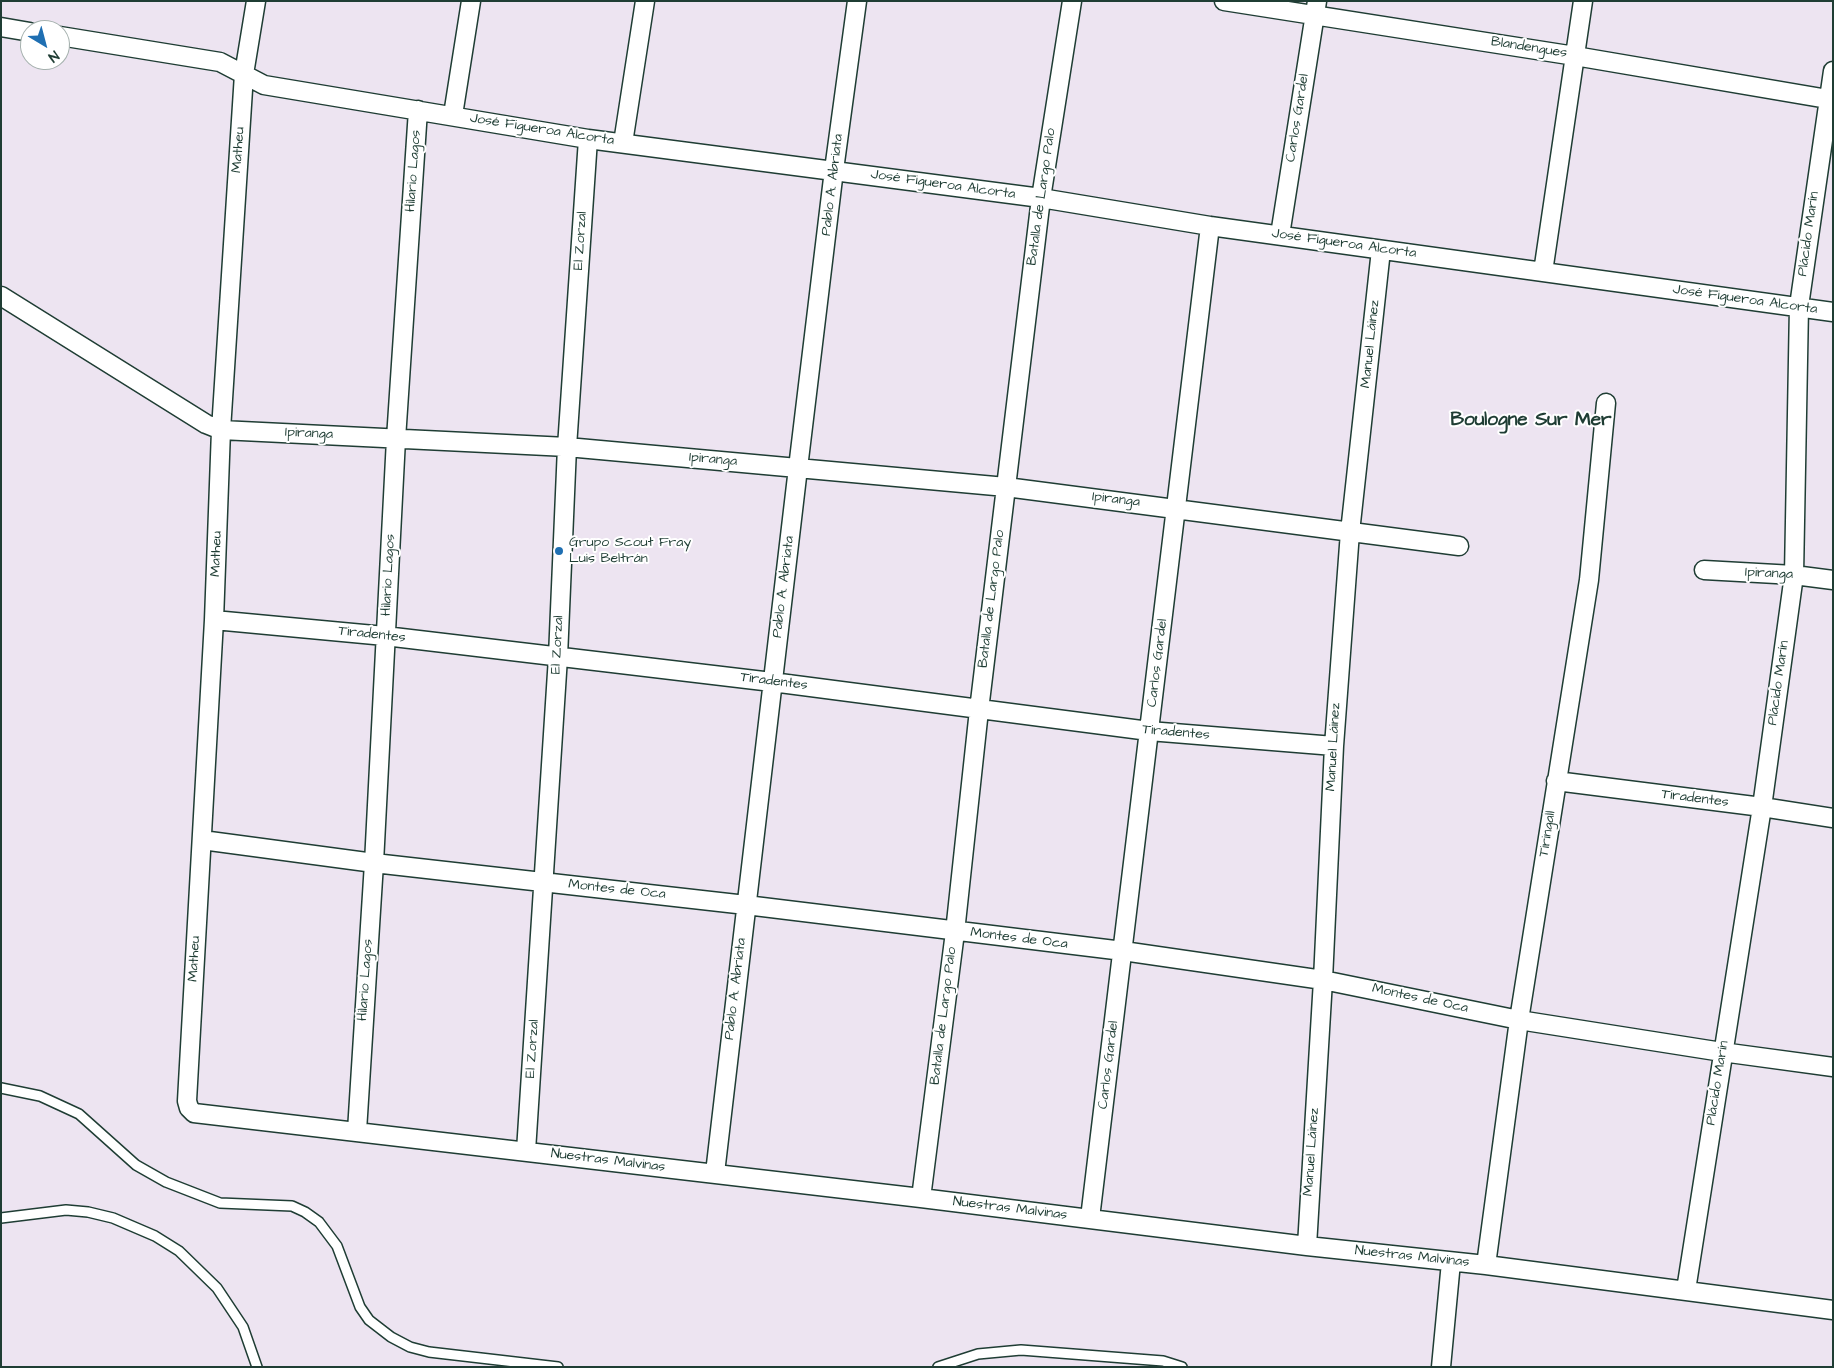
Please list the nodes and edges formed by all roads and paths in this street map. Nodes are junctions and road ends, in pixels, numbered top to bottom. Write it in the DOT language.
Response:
graph roads {
  1 [pos="256,1"];
  2 [pos="472,1"];
  3 [pos="645,1"];
  4 [pos="857,1"];
  5 [pos="1072,1"];
  6 [pos="1224,1"];
  7 [pos="1583,1"];
  8 [pos="1316,8"];
  9 [pos="1,27"];
  10 [pos="20,30"];
  11 [pos="70,38"];
  12 [pos="1575,56"];
  13 [pos="1833,71"];
  14 [pos="244,74"];
  15 [pos="1831,99"];
  16 [pos="418,110"];
  17 [pos="453,115"];
  18 [pos="588,139"];
  19 [pos="623,144"];
  20 [pos="834,170"];
  21 [pos="1041,198"];
  22 [pos="1210,226"];
  23 [pos="1280,235"];
  24 [pos="1381,250"];
  25 [pos="1542,272"];
  26 [pos="1,296"];
  27 [pos="1798,306"];
  28 [pos="1833,312"];
  29 [pos="1606,403"];
  30 [pos="221,430"];
  31 [pos="396,439"];
  32 [pos="567,447"];
  33 [pos="798,468"];
  34 [pos="1006,487"];
  35 [pos="1177,508"];
  36 [pos="1350,532"];
  37 [pos="1459,546"];
  38 [pos="1704,570"];
  39 [pos="1794,575"];
  40 [pos="1833,580"];
  41 [pos="214,620"];
  42 [pos="385,636"];
  43 [pos="558,657"];
  44 [pos="772,682"];
  45 [pos="979,710"];
  46 [pos="1149,731"];
  47 [pos="1334,746"];
  48 [pos="1556,781"];
  49 [pos="1762,807"];
  50 [pos="1833,818"];
  51 [pos="202,840"];
  52 [pos="374,863"];
  53 [pos="543,882"];
  54 [pos="746,905"];
  55 [pos="955,932"];
  56 [pos="1123,951"];
  57 [pos="1323,980"];
  58 [pos="1518,1020"];
  59 [pos="1722,1052"];
  60 [pos="1833,1067"];
  61 [pos="1,1088"];
  62 [pos="189,1108"];
  63 [pos="357,1131"];
  64 [pos="526,1151"];
  65 [pos="715,1173"];
  66 [pos="921,1198"];
  67 [pos="1,1218"];
  68 [pos="1090,1218"];
  69 [pos="1307,1246"];
  70 [pos="1451,1262"];
  71 [pos="1486,1265"];
  72 [pos="1686,1290"];
  73 [pos="1833,1310"];
  74 [pos="257,1367"];
  75 [pos="558,1367"];
  76 [pos="938,1367"];
  77 [pos="1182,1367"];
  78 [pos="1441,1367"];
  1 -- 14 [label="street, Matheu"];
  2 -- 17 [label="street"];
  3 -- 19 [label="street"];
  4 -- 20 [label="street, Pablo A. Abriata"];
  5 -- 21 [label="street, Batalla de Largo Palo"];
  6 -- 8 [label="street, Blandengues"];
  7 -- 12 [label="street"];
  8 -- 12 [label="street, Blandengues"];
  8 -- 23 [label="street, Carlos Gardel"];
  9 -- 10 [label="street"];
  11 -- 14 [label="street, José Figueroa Alcorta"];
  12 -- 15 [label="street, Blandengues"];
  12 -- 25 [label="street"];
  13 -- 15 [label="street, Plácido Marín"];
  14 -- 16 [label="street, José Figueroa Alcorta"];
  14 -- 30 [label="street, Matheu"];
  15 -- 27 [label="street, Plácido Marín"];
  16 -- 17 [label="street, José Figueroa Alcorta"];
  16 -- 31 [label="street, Hilario Lagos"];
  17 -- 18 [label="street, José Figueroa Alcorta"];
  18 -- 19 [label="street, José Figueroa Alcorta"];
  18 -- 32 [label="street, El Zorzal"];
  19 -- 20 [label="street, José Figueroa Alcorta"];
  20 -- 21 [label="street, José Figueroa Alcorta"];
  20 -- 33 [label="street, Pablo A. Abriata"];
  21 -- 22 [label="street, José Figueroa Alcorta"];
  21 -- 34 [label="street, Batalla de Largo Palo"];
  22 -- 23 [label="street, José Figueroa Alcorta"];
  22 -- 35 [label="street, Carlos Gardel"];
  23 -- 24 [label="street, José Figueroa Alcorta"];
  24 -- 25 [label="street, José Figueroa Alcorta"];
  24 -- 36 [label="street, Manuel Láinez"];
  25 -- 27 [label="street, José Figueroa Alcorta"];
  26 -- 30 [label="street, Ipiranga"];
  27 -- 28 [label="street, José Figueroa Alcorta"];
  27 -- 39 [label="street, Plácido Marín"];
  29 -- 48 [label="street, Tiringall"];
  30 -- 31 [label="street, Ipiranga"];
  30 -- 41 [label="street, Matheu"];
  31 -- 32 [label="street, Ipiranga"];
  31 -- 42 [label="street, Hilario Lagos"];
  32 -- 33 [label="street, Ipiranga"];
  32 -- 43 [label="street, El Zorzal"];
  33 -- 34 [label="street, Ipiranga"];
  33 -- 44 [label="street, Pablo A. Abriata"];
  34 -- 35 [label="street, Ipiranga"];
  34 -- 45 [label="street, Batalla de Largo Palo"];
  35 -- 36 [label="street, Ipiranga"];
  35 -- 46 [label="street, Carlos Gardel"];
  36 -- 37 [label="street, Ipiranga"];
  36 -- 47 [label="street, Manuel Láinez"];
  38 -- 39 [label="street, Ipiranga"];
  39 -- 40 [label="street, Ipiranga"];
  39 -- 49 [label="street, Plácido Marín"];
  41 -- 42 [label="street, Tiradentes"];
  41 -- 51 [label="street, Matheu"];
  42 -- 43 [label="street, Tiradentes"];
  42 -- 52 [label="street, Hilario Lagos"];
  43 -- 44 [label="street, Tiradentes"];
  43 -- 53 [label="street, El Zorzal"];
  44 -- 45 [label="street, Tiradentes"];
  44 -- 54 [label="street, Pablo A. Abriata"];
  45 -- 46 [label="street, Tiradentes"];
  45 -- 55 [label="street, Batalla de Largo Palo"];
  46 -- 47 [label="street, Tiradentes"];
  46 -- 56 [label="street, Carlos Gardel"];
  47 -- 57 [label="street, Manuel Láinez"];
  48 -- 49 [label="street, Tiradentes"];
  48 -- 58 [label="street, Tiringall"];
  49 -- 50 [label="street, Tiradentes"];
  49 -- 59 [label="street, Plácido Marín"];
  51 -- 52 [label="street, Montes de Oca"];
  51 -- 62 [label="street, Matheu"];
  52 -- 53 [label="street, Montes de Oca"];
  52 -- 63 [label="street, Hilario Lagos"];
  53 -- 54 [label="street, Montes de Oca"];
  53 -- 64 [label="street, El Zorzal"];
  54 -- 55 [label="street, Montes de Oca"];
  54 -- 65 [label="street, Pablo A. Abriata"];
  55 -- 56 [label="street, Montes de Oca"];
  55 -- 66 [label="street, Batalla de Largo Palo"];
  56 -- 57 [label="street, Montes de Oca"];
  56 -- 68 [label="street, Carlos Gardel"];
  57 -- 58 [label="street, Montes de Oca"];
  57 -- 69 [label="street, Manuel Láinez"];
  58 -- 59 [label="street, Montes de Oca"];
  58 -- 71 [label="street, Tiringall"];
  59 -- 60 [label="street, Montes de Oca"];
  59 -- 72 [label="street, Plácido Marín"];
  61 -- 75 [label="lane"];
  62 -- 63 [label="street, Nuestras Malvinas"];
  63 -- 64 [label="street, Nuestras Malvinas"];
  64 -- 65 [label="street, Nuestras Malvinas"];
  65 -- 66 [label="street, Nuestras Malvinas"];
  66 -- 68 [label="street, Nuestras Malvinas"];
  67 -- 74 [label="lane"];
  68 -- 69 [label="street, Nuestras Malvinas"];
  69 -- 70 [label="street, Nuestras Malvinas"];
  70 -- 71 [label="street, Nuestras Malvinas"];
  70 -- 78 [label="street"];
  71 -- 72 [label="street, Nuestras Malvinas"];
  72 -- 73 [label="street, Nuestras Malvinas"];
  76 -- 77 [label="lane"];
}
